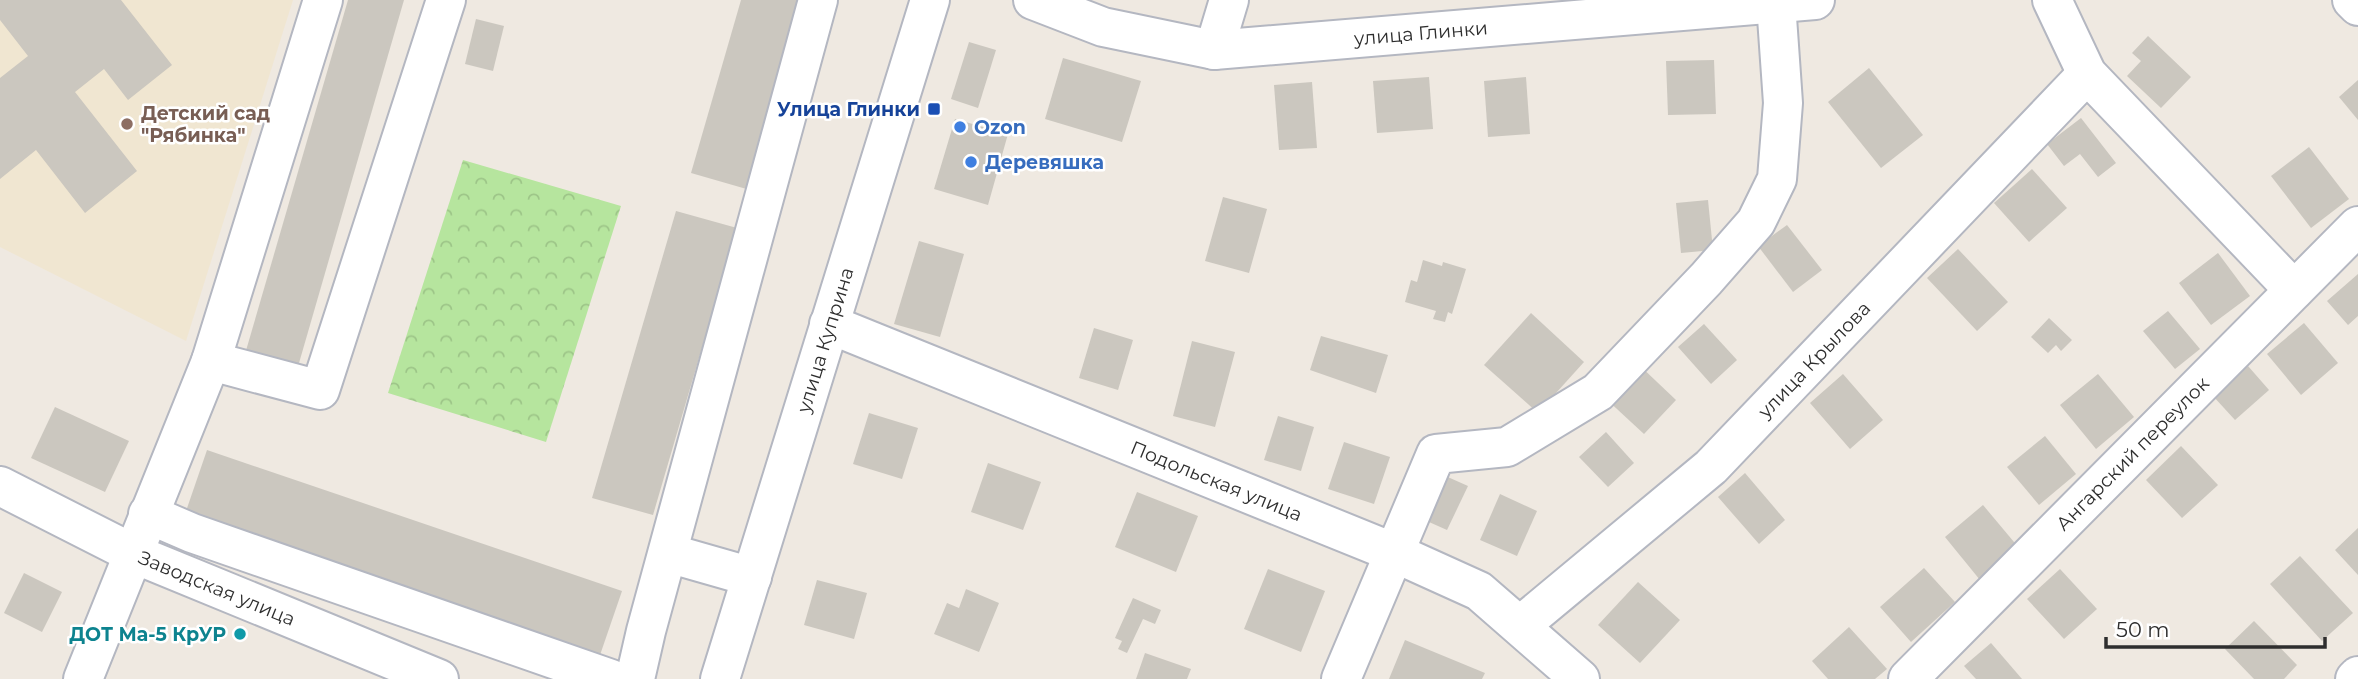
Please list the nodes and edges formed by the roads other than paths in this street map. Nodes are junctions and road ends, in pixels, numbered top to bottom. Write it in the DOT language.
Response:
graph roads {
  1 [pos="323,0"];
  2 [pos="446,0"];
  3 [pos="818,0"];
  4 [pos="930,0"];
  5 [pos="1033,0"];
  6 [pos="1229,0"];
  7 [pos="1815,0"];
  8 [pos="2052,0"];
  9 [pos="2352,0"];
  10 [pos="1776,3"];
  11 [pos="2358,6"];
  12 [pos="1214,50"];
  13 [pos="2087,74"];
  14 [pos="2358,226"];
  15 [pos="2294,290"];
  16 [pos="830,324"];
  17 [pos="211,361"];
  18 [pos="0,486"];
  19 [pos="148,514"];
  20 [pos="668,553"];
  21 [pos="1395,553"];
  22 [pos="132,554"];
  23 [pos="752,577"];
  24 [pos="1521,625"];
  25 [pos="83,679"];
  26 [pos="439,679"];
  27 [pos="611,679"];
  28 [pos="635,679"];
  29 [pos="720,679"];
  30 [pos="1341,679"];
  31 [pos="1580,679"];
  32 [pos="1908,679"];
  1 -- 17 [label="street"];
  2 -- 17 [label="street"];
  3 -- 20 [label="street"];
  4 -- 16 [label="street, улица Куприна"];
  5 -- 12 [label="street, улица Глинки"];
  6 -- 12 [label="street"];
  7 -- 10 [label="street, улица Глинки"];
  8 -- 13 [label="street"];
  9 -- 11 [label="street"];
  10 -- 12 [label="street, улица Глинки"];
  10 -- 21 [label="street"];
  13 -- 15 [label="street"];
  13 -- 24 [label="street, улица Крылова"];
  14 -- 15 [label="street, Ангарский переулок"];
  15 -- 32 [label="street, Ангарский переулок"];
  16 -- 21 [label="street, Подольская улица"];
  16 -- 23 [label="street, улица Куприна"];
  17 -- 19 [label="street"];
  18 -- 22 [label="street, Заводская улица"];
  19 -- 22 [label="street"];
  19 -- 27 [label="street"];
  20 -- 23 [label="street"];
  20 -- 28 [label="street"];
  21 -- 24 [label="street, Подольская улица"];
  21 -- 30 [label="street"];
  22 -- 25 [label="street"];
  22 -- 26 [label="street, Заводская улица"];
  23 -- 29 [label="street, улица Куприна"];
  24 -- 31 [label="street, Подольская улица"];
}
